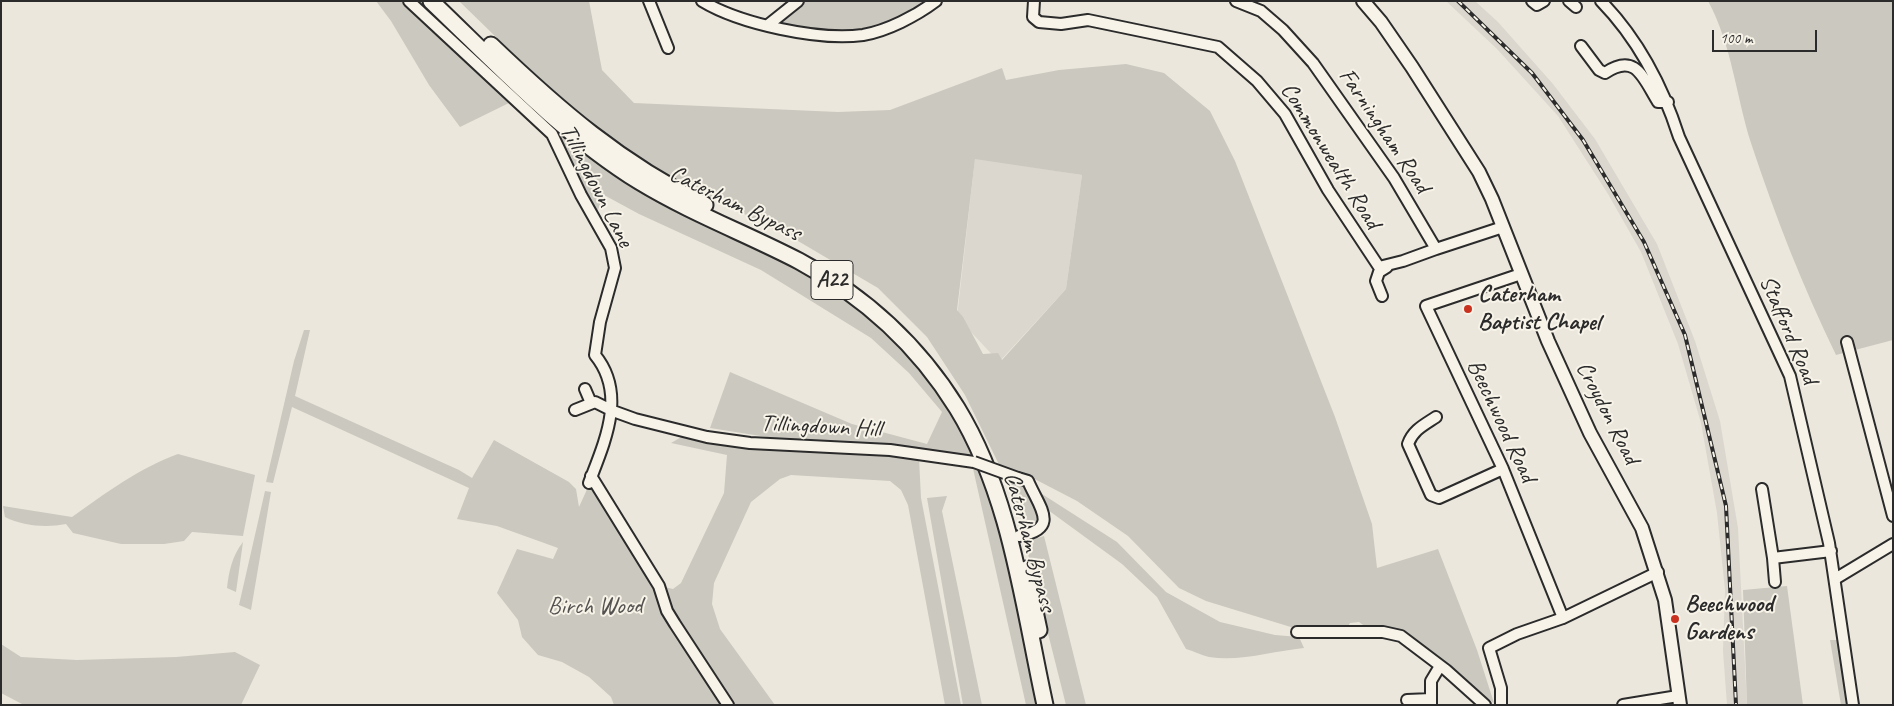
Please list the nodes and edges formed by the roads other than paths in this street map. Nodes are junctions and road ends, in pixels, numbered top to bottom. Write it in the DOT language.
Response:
graph roads {
  1 [pos="409,1"];
  2 [pos="431,1"];
  3 [pos="445,1"];
  4 [pos="649,1"];
  5 [pos="702,1"];
  6 [pos="798,1"];
  7 [pos="936,1"];
  8 [pos="1034,1"];
  9 [pos="1236,1"];
  10 [pos="1363,1"];
  11 [pos="1532,1"];
  12 [pos="1544,1"];
  13 [pos="1601,1"];
  14 [pos="768,25"];
  15 [pos="1581,46"];
  16 [pos="668,48"];
  17 [pos="1668,102"];
  18 [pos="1503,227"];
  19 [pos="1436,249"];
  20 [pos="1388,266"];
  21 [pos="1521,274"];
  22 [pos="1382,296"];
  23 [pos="1847,342"];
  24 [pos="585,389"];
  25 [pos="591,404"];
  26 [pos="575,410"];
  27 [pos="613,411"];
  28 [pos="1436,417"];
  29 [pos="1503,469"];
  30 [pos="1762,489"];
  31 [pos="1893,516"];
  32 [pos="1018,536"];
  33 [pos="1893,544"];
  34 [pos="1831,551"];
  35 [pos="1773,558"];
  36 [pos="1658,572"];
  37 [pos="1835,578"];
  38 [pos="1775,582"];
  39 [pos="1563,618"];
  40 [pos="1297,632"];
  41 [pos="1440,666"];
  42 [pos="1407,700"];
  43 [pos="1679,700"];
  44 [pos="1431,702"];
  45 [pos="728,705"];
  46 [pos="1045,705"];
  47 [pos="1055,705"];
  48 [pos="1485,705"];
  49 [pos="1501,705"];
  50 [pos="1623,705"];
  51 [pos="1853,705"];
  1 -- 27 [label="street, Tillingdown Lane"];
  2 -- 46 [label="highway, Caterham Bypass / A22"];
  3 -- 32 [label="highway, Caterham Bypass / A22"];
  4 -- 16 [label="street"];
  5 -- 14 [label="street"];
  6 -- 14 [label="street"];
  7 -- 14 [label="street"];
  8 -- 20 [label="street, Commonwealth Road"];
  9 -- 19 [label="street, Farningham Road"];
  10 -- 18 [label="main road, Croydon Road"];
  11 -- 12 [label="street"];
  13 -- 17 [label="street, Stafford Road"];
  15 -- 17 [label="street"];
  17 -- 34 [label="street, Stafford Road"];
  18 -- 19 [label="street"];
  18 -- 21 [label="main road, Croydon Road"];
  19 -- 20 [label="street"];
  20 -- 22 [label="street"];
  21 -- 29 [label="street, Beechwood Road"];
  21 -- 36 [label="main road, Croydon Road"];
  23 -- 31 [label="street"];
  24 -- 25 [label="street"];
  25 -- 26 [label="street"];
  25 -- 27 [label="street, Tillingdown Hill"];
  27 -- 32 [label="street, Tillingdown Hill, bridge"];
  27 -- 45 [label="street"];
  28 -- 29 [label="street"];
  29 -- 39 [label="street, Beechwood Road"];
  30 -- 35 [label="street"];
  32 -- 47 [label="highway, Caterham Bypass / A22"];
  33 -- 37 [label="street"];
  34 -- 35 [label="street"];
  34 -- 37 [label="street, Stafford Road"];
  35 -- 38 [label="street"];
  36 -- 39 [label="street"];
  36 -- 43 [label="main road, Croydon Road"];
  37 -- 51 [label="street, Stafford Road"];
  39 -- 49 [label="street"];
  40 -- 41 [label="street"];
  41 -- 44 [label="street"];
  41 -- 48 [label="street"];
  42 -- 44 [label="street"];
  43 -- 50 [label="street"];
}
